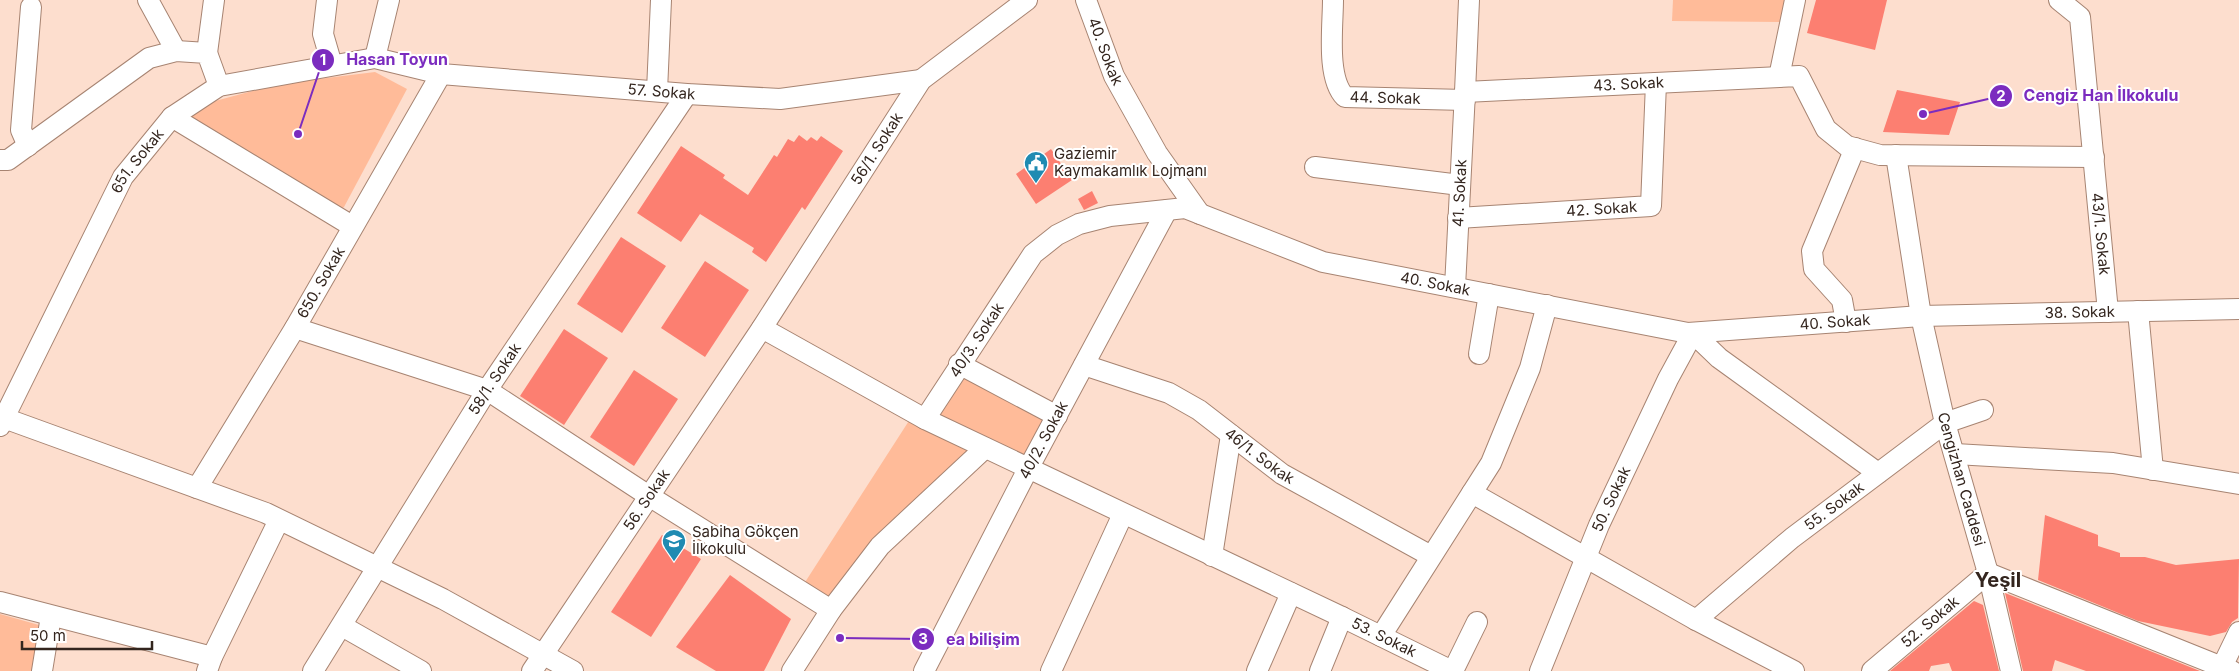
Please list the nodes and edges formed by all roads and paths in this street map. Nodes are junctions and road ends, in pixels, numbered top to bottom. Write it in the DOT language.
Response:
graph roads {
  1 [pos="148,0"];
  2 [pos="214,0"];
  3 [pos="327,0"];
  4 [pos="389,0"];
  5 [pos="660,0"];
  6 [pos="1027,0"];
  7 [pos="1086,0"];
  8 [pos="1334,0"];
  9 [pos="1469,0"];
  10 [pos="1795,0"];
  11 [pos="2059,0"];
  12 [pos="31,7"];
  13 [pos="176,51"];
  14 [pos="207,53"];
  15 [pos="375,58"];
  16 [pos="402,65"];
  17 [pos="332,66"];
  18 [pos="441,74"];
  19 [pos="1779,77"];
  20 [pos="921,80"];
  21 [pos="1656,83"];
  22 [pos="219,86"];
  23 [pos="656,91"];
  24 [pos="687,94"];
  25 [pos="1465,96"];
  26 [pos="172,117"];
  27 [pos="28,146"];
  28 [pos="1855,148"];
  29 [pos="1896,155"];
  30 [pos="2094,157"];
  31 [pos="0,160"];
  32 [pos="1315,167"];
  33 [pos="1460,185"];
  34 [pos="1167,210"];
  35 [pos="1200,214"];
  36 [pos="1458,218"];
  37 [pos="352,226"];
  38 [pos="1455,287"];
  39 [pos="1489,294"];
  40 [pos="1547,305"];
  41 [pos="2239,309"];
  42 [pos="2138,311"];
  43 [pos="2108,312"];
  44 [pos="1921,316"];
  45 [pos="1846,322"];
  46 [pos="295,328"];
  47 [pos="762,328"];
  48 [pos="1693,332"];
  49 [pos="1479,354"];
  50 [pos="959,364"];
  51 [pos="1084,364"];
  52 [pos="488,390"];
  53 [pos="1983,410"];
  54 [pos="1056,416"];
  55 [pos="925,419"];
  56 [pos="2,422"];
  57 [pos="1945,423"];
  58 [pos="1231,435"];
  59 [pos="985,448"];
  60 [pos="1955,454"];
  61 [pos="1028,469"];
  62 [pos="2152,470"];
  63 [pos="1878,473"];
  64 [pos="2239,484"];
  65 [pos="196,488"];
  66 [pos="1472,493"];
  67 [pos="649,496"];
  68 [pos="1123,514"];
  69 [pos="279,520"];
  70 [pos="1212,556"];
  71 [pos="1431,556"];
  72 [pos="1586,557"];
  73 [pos="379,568"];
  74 [pos="1988,573"];
  75 [pos="1291,593"];
  76 [pos="0,602"];
  77 [pos="831,610"];
  78 [pos="51,616"];
  79 [pos="1342,617"];
  80 [pos="1696,620"];
  81 [pos="1477,622"];
  82 [pos="342,626"];
  83 [pos="2239,632"];
  84 [pos="1380,636"];
  85 [pos="542,654"];
  86 [pos="210,664"];
  87 [pos="801,668"];
  88 [pos="2225,669"];
  89 [pos="42,671"];
  90 [pos="314,671"];
  91 [pos="421,671"];
  92 [pos="532,671"];
  93 [pos="573,671"];
  94 [pos="924,671"];
  95 [pos="1051,671"];
  96 [pos="1256,671"];
  97 [pos="1320,671"];
  98 [pos="1452,671"];
  99 [pos="1540,671"];
  100 [pos="1794,671"];
  101 [pos="1872,671"];
  102 [pos="2010,671"];
  1 -- 13 [label="street"];
  2 -- 14 [label="street"];
  3 -- 17 [label="street"];
  4 -- 15 [label="street"];
  5 -- 23 [label="street"];
  6 -- 20 [label="street, 56/1. Sokak"];
  7 -- 35 [label="street, 40. Sokak"];
  8 -- 25 [label="street, 44. Sokak"];
  9 -- 25 [label="street, 41. Sokak"];
  10 -- 19 [label="street"];
  11 -- 30 [label="street, 43/1. Sokak"];
  12 -- 27 [label="street"];
  13 -- 14 [label="street"];
  13 -- 27 [label="street"];
  14 -- 22 [label="street"];
  15 -- 16 [label="street, 651. Sokak"];
  15 -- 17 [label="street, 651. Sokak"];
  16 -- 18 [label="street, 57. Sokak"];
  17 -- 22 [label="street, 651. Sokak"];
  18 -- 23 [label="street, 57. Sokak"];
  18 -- 37 [label="street, 650. Sokak"];
  19 -- 21 [label="street, 43. Sokak"];
  19 -- 28 [label="street, 43. Sokak"];
  20 -- 24 [label="street, 57. Sokak"];
  20 -- 47 [label="street, 56/1. Sokak"];
  21 -- 25 [label="street, 43. Sokak"];
  21 -- 36 [label="street, 42. Sokak"];
  22 -- 26 [label="street, 651. Sokak"];
  23 -- 24 [label="street, 57. Sokak"];
  24 -- 52 [label="street, 58/1. Sokak"];
  25 -- 33 [label="street, 41. Sokak"];
  26 -- 37 [label="street"];
  26 -- 56 [label="street, 651. Sokak"];
  27 -- 31 [label="street"];
  28 -- 29 [label="street"];
  28 -- 45 [label="street"];
  29 -- 30 [label="street"];
  29 -- 44 [label="street, Cengizhan Caddesi"];
  30 -- 43 [label="street, 43/1. Sokak"];
  32 -- 33 [label="street"];
  33 -- 36 [label="street, 41. Sokak"];
  34 -- 35 [label="street, 40/3. Sokak"];
  34 -- 50 [label="street, 40/3. Sokak"];
  34 -- 51 [label="street, 40/2. Sokak"];
  35 -- 38 [label="street, 40. Sokak"];
  36 -- 38 [label="street, 41. Sokak"];
  37 -- 46 [label="street, 650. Sokak"];
  38 -- 39 [label="street, 40. Sokak"];
  39 -- 40 [label="street, 40. Sokak"];
  39 -- 49 [label="street"];
  40 -- 48 [label="street, 40. Sokak"];
  40 -- 66 [label="street"];
  41 -- 42 [label="street, 38. Sokak"];
  42 -- 43 [label="street, 38. Sokak"];
  42 -- 62 [label="street"];
  43 -- 44 [label="street, 38. Sokak"];
  44 -- 45 [label="street, 40. Sokak"];
  44 -- 57 [label="street, Cengizhan Caddesi"];
  45 -- 48 [label="street, 40. Sokak"];
  46 -- 52 [label="street"];
  46 -- 65 [label="street, 650. Sokak"];
  47 -- 55 [label="street"];
  47 -- 67 [label="street, 56. Sokak"];
  48 -- 63 [label="street"];
  48 -- 72 [label="street, 50. Sokak"];
  50 -- 54 [label="street"];
  50 -- 55 [label="street, 40/3. Sokak"];
  51 -- 54 [label="street, 40/2. Sokak"];
  51 -- 58 [label="street, 46/1. Sokak"];
  52 -- 67 [label="street"];
  52 -- 73 [label="street, 58/1. Sokak"];
  53 -- 57 [label="street, 55. Sokak"];
  54 -- 61 [label="street, 40/2. Sokak"];
  55 -- 59 [label="street"];
  56 -- 65 [label="street"];
  57 -- 60 [label="street, Cengizhan Caddesi"];
  57 -- 63 [label="street, 55. Sokak"];
  58 -- 70 [label="street"];
  58 -- 71 [label="street, 46/1. Sokak"];
  59 -- 61 [label="street"];
  59 -- 77 [label="street"];
  60 -- 62 [label="street"];
  60 -- 74 [label="street, Cengizhan Caddesi"];
  61 -- 68 [label="street"];
  61 -- 94 [label="street, 40/2. Sokak"];
  62 -- 64 [label="street"];
  63 -- 80 [label="street, 55. Sokak"];
  65 -- 69 [label="street"];
  66 -- 71 [label="street"];
  66 -- 72 [label="street"];
  67 -- 77 [label="street"];
  67 -- 85 [label="street, 56. Sokak"];
  68 -- 70 [label="street"];
  68 -- 95 [label="street"];
  69 -- 73 [label="street"];
  69 -- 86 [label="street"];
  70 -- 75 [label="street"];
  71 -- 84 [label="street"];
  72 -- 80 [label="street"];
  72 -- 99 [label="street, 50. Sokak"];
  73 -- 82 [label="street, 58/1. Sokak"];
  73 -- 85 [label="street"];
  74 -- 88 [label="street"];
  74 -- 101 [label="street, 52. Sokak"];
  74 -- 102 [label="street, Cengizhan Caddesi"];
  75 -- 79 [label="street"];
  75 -- 96 [label="street"];
  76 -- 78 [label="street"];
  77 -- 87 [label="street"];
  78 -- 86 [label="street"];
  78 -- 89 [label="street"];
  79 -- 84 [label="street, 53. Sokak"];
  79 -- 97 [label="street, 53. Sokak"];
  80 -- 100 [label="street"];
  81 -- 98 [label="street"];
  82 -- 90 [label="street, 58/1. Sokak"];
  82 -- 91 [label="street"];
  83 -- 88 [label="street"];
  84 -- 98 [label="street, 53. Sokak"];
  85 -- 92 [label="street, 56. Sokak"];
  85 -- 93 [label="street"];
}
